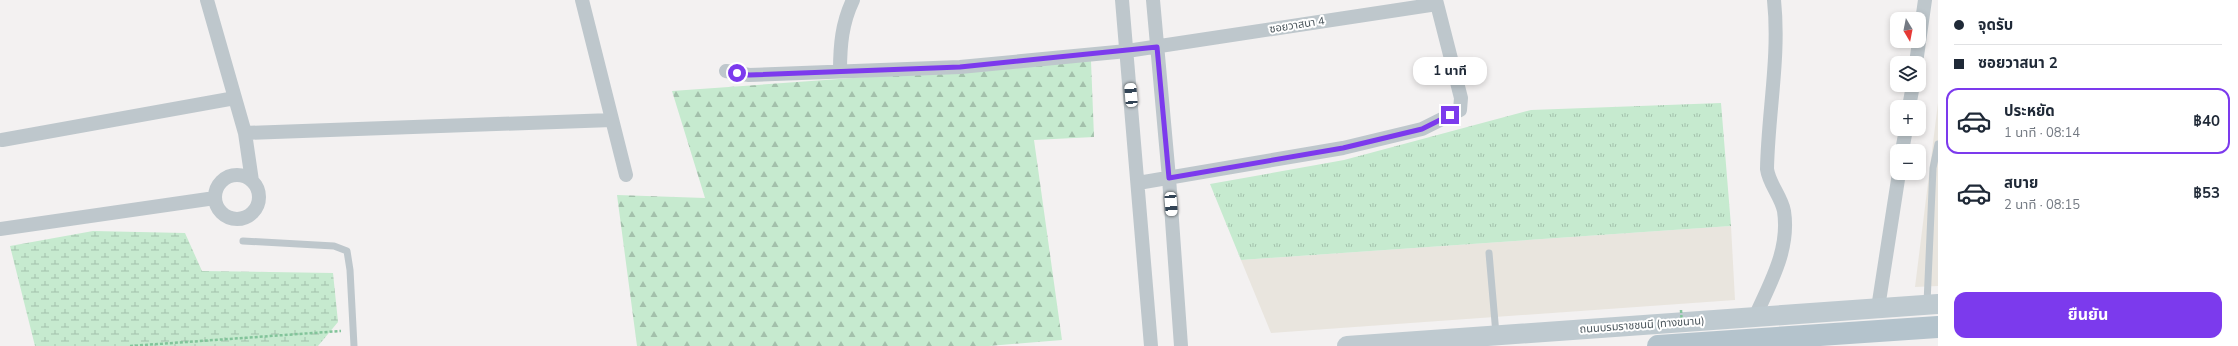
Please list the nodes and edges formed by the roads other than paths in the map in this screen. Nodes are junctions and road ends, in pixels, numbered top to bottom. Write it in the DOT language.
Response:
graph roads {
  1 [pos="207,0"];
  2 [pos="582,0"];
  3 [pos="853,0"];
  4 [pos="1122,0"];
  5 [pos="1153,0"];
  6 [pos="1774,0"];
  7 [pos="1925,0"];
  8 [pos="1436,2"];
  9 [pos="1157,47"];
  10 [pos="1127,51"];
  11 [pos="1917,56"];
  12 [pos="726,71"];
  13 [pos="840,71"];
  14 [pos="235,98"];
  15 [pos="612,120"];
  16 [pos="245,133"];
  17 [pos="2,140"];
  18 [pos="1938,144"];
  19 [pos="626,176"];
  20 [pos="1169,178"];
  21 [pos="1898,180"];
  22 [pos="252,181"];
  23 [pos="1138,182"];
  24 [pos="215,198"];
  25 [pos="2,228"];
  26 [pos="243,241"];
  27 [pos="1489,253"];
  28 [pos="1933,305"];
  29 [pos="1878,308"];
  30 [pos="1755,317"];
  31 [pos="1938,327"];
  32 [pos="1496,335"];
  33 [pos="354,346"];
  34 [pos="1151,346"];
  35 [pos="1181,346"];
  36 [pos="1347,346"];
  37 [pos="1658,346"];
  1 -- 14 [label="street"];
  2 -- 15 [label="street"];
  3 -- 13 [label="street"];
  4 -- 10 [label="street"];
  5 -- 9 [label="street"];
  6 -- 30 [label="street"];
  7 -- 11 [label="street"];
  8 -- 9 [label="street, ซอยวาสนา 4"];
  8 -- 20 [label="street"];
  9 -- 10 [label="street, ซอยวาสนา 4"];
  9 -- 20 [label="street"];
  10 -- 13 [label="street, ซอยวาสนา 4"];
  10 -- 23 [label="street"];
  12 -- 13 [label="street, ซอยวาสนา 4"];
  14 -- 16 [label="street"];
  14 -- 17 [label="street"];
  15 -- 16 [label="street"];
  15 -- 19 [label="street"];
  16 -- 22 [label="street"];
  18 -- 28 [label="lane"];
  20 -- 23 [label="street"];
  20 -- 35 [label="street"];
  21 -- 29 [label="street"];
  22 -- 24 [label="street"];
  22 -- 24 [label="street"];
  23 -- 34 [label="street"];
  24 -- 25 [label="street"];
  26 -- 33 [label="lane"];
  27 -- 32 [label="lane"];
  28 -- 29 [label="main road, ถนนบรมราชชนนี (ทางขนาน)"];
  29 -- 30 [label="main road, ถนนบรมราชชนนี (ทางขนาน)"];
  30 -- 32 [label="main road, ถนนบรมราชชนนี (ทางขนาน)"];
  31 -- 37 [label="main road, bridge"];
  32 -- 36 [label="main road, ถนนบรมราชชนนี (ทางขนาน)"];
}
